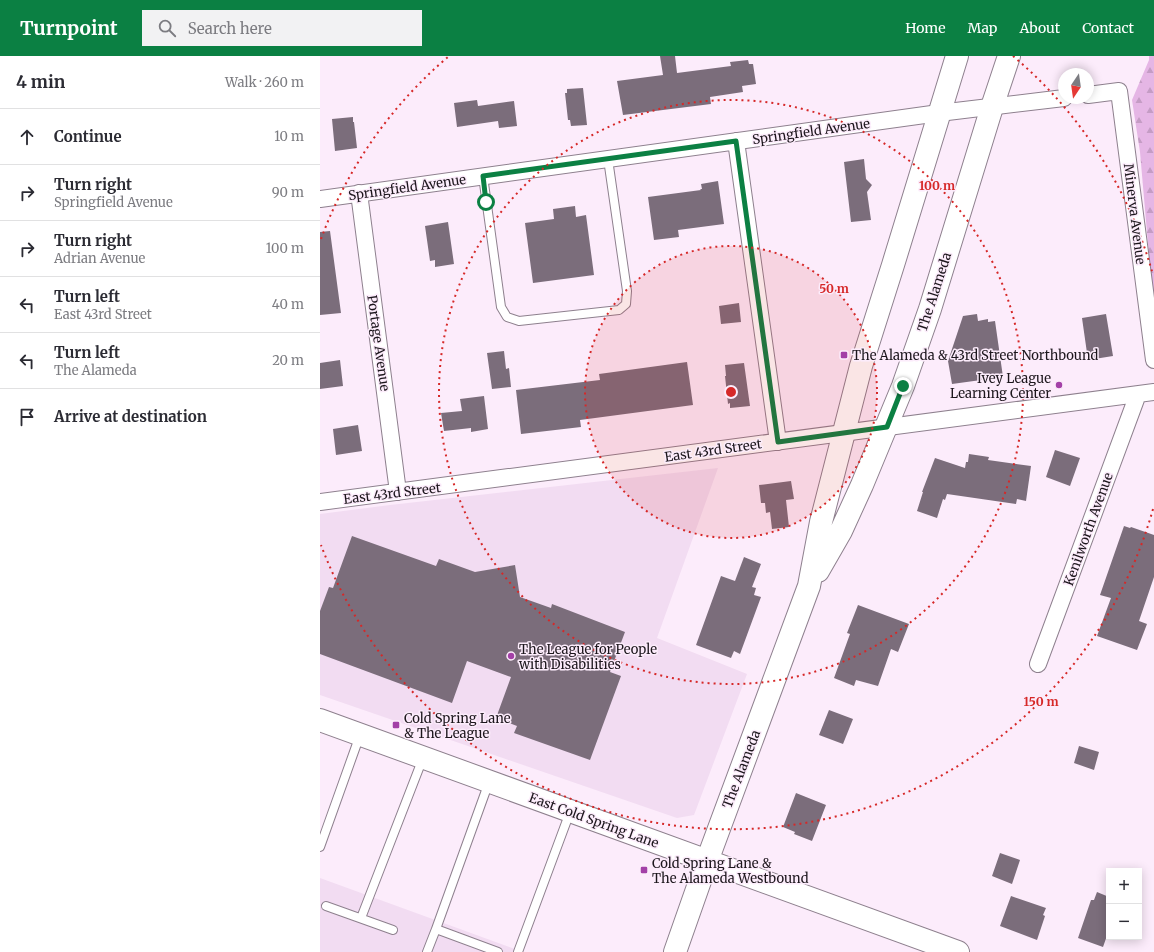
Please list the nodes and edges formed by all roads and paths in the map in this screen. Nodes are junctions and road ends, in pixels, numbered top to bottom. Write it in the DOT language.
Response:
graph roads {
  1 [pos="957,56"];
  2 [pos="1009,56"];
  3 [pos="1094,94"];
  4 [pos="1058,99"];
  5 [pos="992,107"];
  6 [pos="939,113"];
  7 [pos="736,141"];
  8 [pos="608,159"];
  9 [pos="483,176"];
  10 [pos="359,193"];
  11 [pos="320,199"];
  12 [pos="1154,360"];
  13 [pos="1146,393"];
  14 [pos="887,427"];
  15 [pos="844,433"];
  16 [pos="778,442"];
  17 [pos="398,492"];
  18 [pos="320,502"];
  19 [pos="809,586"];
  20 [pos="1038,664"];
  21 [pos="320,720"];
  22 [pos="360,734"];
  23 [pos="423,757"];
  24 [pos="489,781"];
  25 [pos="570,811"];
  26 [pos="320,847"];
  27 [pos="707,861"];
  28 [pos="326,906"];
  29 [pos="361,918"];
  30 [pos="436,929"];
  31 [pos="394,930"];
  32 [pos="949,950"];
  33 [pos="427,952"];
  34 [pos="498,952"];
  35 [pos="518,952"];
  36 [pos="675,952"];
  1 -- 6 [label="main road, The Alameda"];
  2 -- 5 [label="main road, The Alameda"];
  3 -- 12 [label="street, Minerva Avenue"];
  4 -- 5 [label="street, Springfield Avenue"];
  5 -- 6 [label="street, Springfield Avenue"];
  5 -- 14 [label="main road, The Alameda"];
  6 -- 7 [label="street, Springfield Avenue"];
  6 -- 15 [label="main road, The Alameda"];
  7 -- 8 [label="street, Springfield Avenue"];
  7 -- 16 [label="street"];
  8 -- 9 [label="street, Springfield Avenue"];
  8 -- 9 [label="lane"];
  9 -- 10 [label="street, Springfield Avenue"];
  10 -- 11 [label="street, Springfield Avenue"];
  10 -- 17 [label="street, Portage Avenue"];
  13 -- 14 [label="street, East 43rd Street"];
  13 -- 20 [label="street, Kenilworth Avenue"];
  14 -- 15 [label="street, East 43rd Street"];
  14 -- 19 [label="main road, The Alameda"];
  15 -- 16 [label="street, East 43rd Street"];
  15 -- 19 [label="main road, The Alameda"];
  16 -- 17 [label="street, East 43rd Street"];
  17 -- 18 [label="street, East 43rd Street"];
  19 -- 27 [label="main road, The Alameda"];
  21 -- 22 [label="main road, East Cold Spring Lane"];
  22 -- 23 [label="main road, East Cold Spring Lane"];
  22 -- 26 [label="lane"];
  23 -- 24 [label="main road, East Cold Spring Lane"];
  23 -- 29 [label="lane"];
  24 -- 25 [label="main road, East Cold Spring Lane"];
  24 -- 30 [label="lane"];
  25 -- 27 [label="main road, East Cold Spring Lane"];
  25 -- 35 [label="lane"];
  27 -- 32 [label="main road, East Cold Spring Lane"];
  27 -- 36 [label="main road, The Alameda"];
  28 -- 29 [label="lane"];
  29 -- 31 [label="lane"];
  30 -- 33 [label="lane"];
  30 -- 34 [label="lane"];
}
